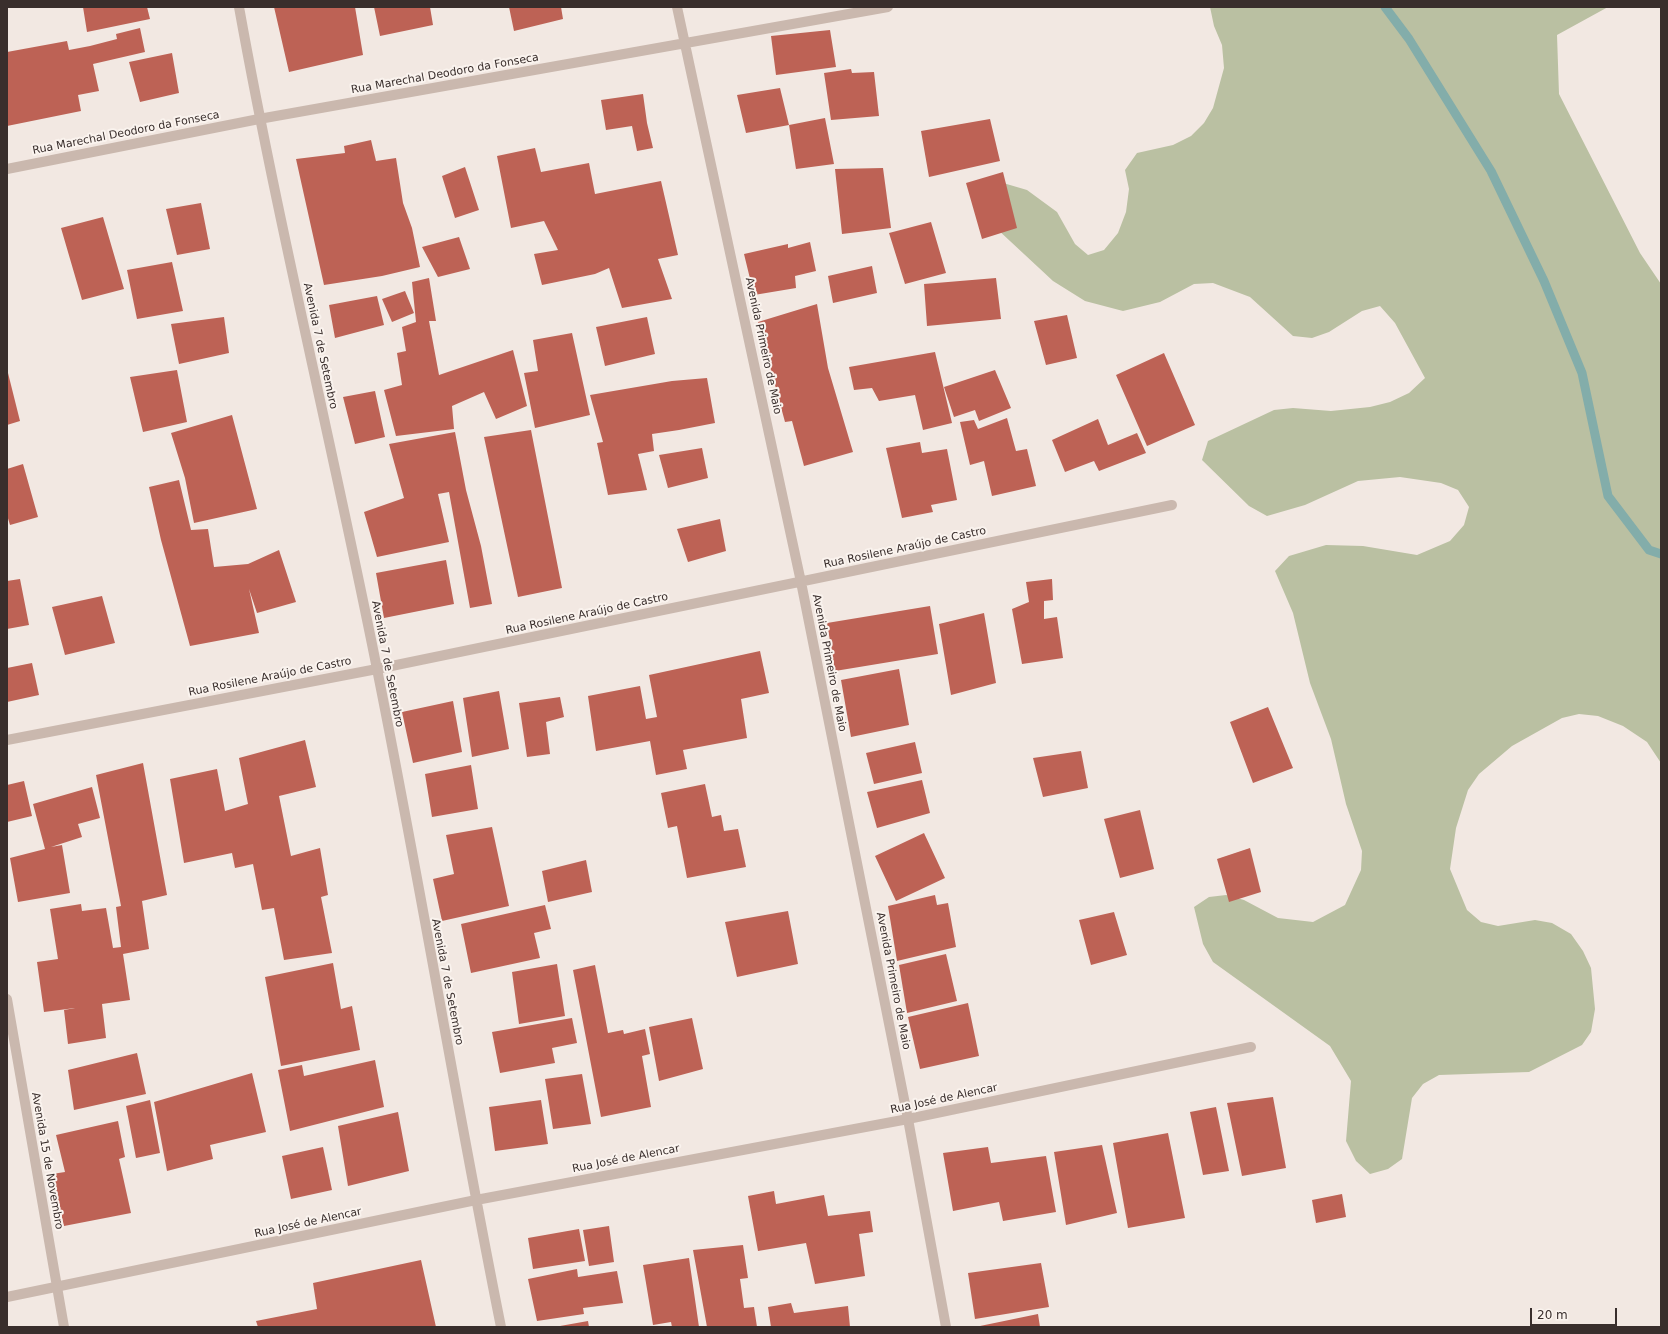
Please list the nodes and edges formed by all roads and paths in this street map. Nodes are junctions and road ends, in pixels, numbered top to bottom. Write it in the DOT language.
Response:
graph roads {
  1 [pos="239,7"];
  2 [pos="677,7"];
  3 [pos="888,7"];
  4 [pos="686,43"];
  5 [pos="259,119"];
  6 [pos="7,169"];
  7 [pos="1172,505"];
  8 [pos="800,582"];
  9 [pos="377,669"];
  10 [pos="7,740"];
  11 [pos="7,999"];
  12 [pos="1251,1047"];
  13 [pos="908,1119"];
  14 [pos="476,1200"];
  15 [pos="56,1287"];
  16 [pos="7,1297"];
  17 [pos="64,1327"];
  18 [pos="501,1327"];
  19 [pos="946,1327"];
  1 -- 5 [label="street, Avenida 7 de Setembro"];
  2 -- 4 [label="street, Avenida Primeiro de Maio"];
  3 -- 4 [label="street, Rua Marechal Deodoro da Fonseca"];
  4 -- 5 [label="street, Rua Marechal Deodoro da Fonseca"];
  4 -- 8 [label="street, Avenida Primeiro de Maio"];
  5 -- 6 [label="street, Rua Marechal Deodoro da Fonseca"];
  5 -- 9 [label="street, Avenida 7 de Setembro"];
  7 -- 8 [label="street, Rua Rosilene Araújo de Castro"];
  8 -- 9 [label="street, Rua Rosilene Araújo de Castro"];
  8 -- 13 [label="street, Avenida Primeiro de Maio"];
  9 -- 10 [label="street, Rua Rosilene Araújo de Castro"];
  9 -- 14 [label="street, Avenida 7 de Setembro"];
  11 -- 15 [label="street, Avenida 15 de Novembro"];
  12 -- 13 [label="street, Rua José de Alencar"];
  13 -- 14 [label="street, Rua José de Alencar"];
  13 -- 19 [label="street, Avenida Primeiro de Maio"];
  14 -- 15 [label="street, Rua José de Alencar"];
  14 -- 18 [label="street, Avenida 7 de Setembro"];
  15 -- 16 [label="street, Rua José de Alencar"];
  15 -- 17 [label="street, Avenida 15 de Novembro"];
}
